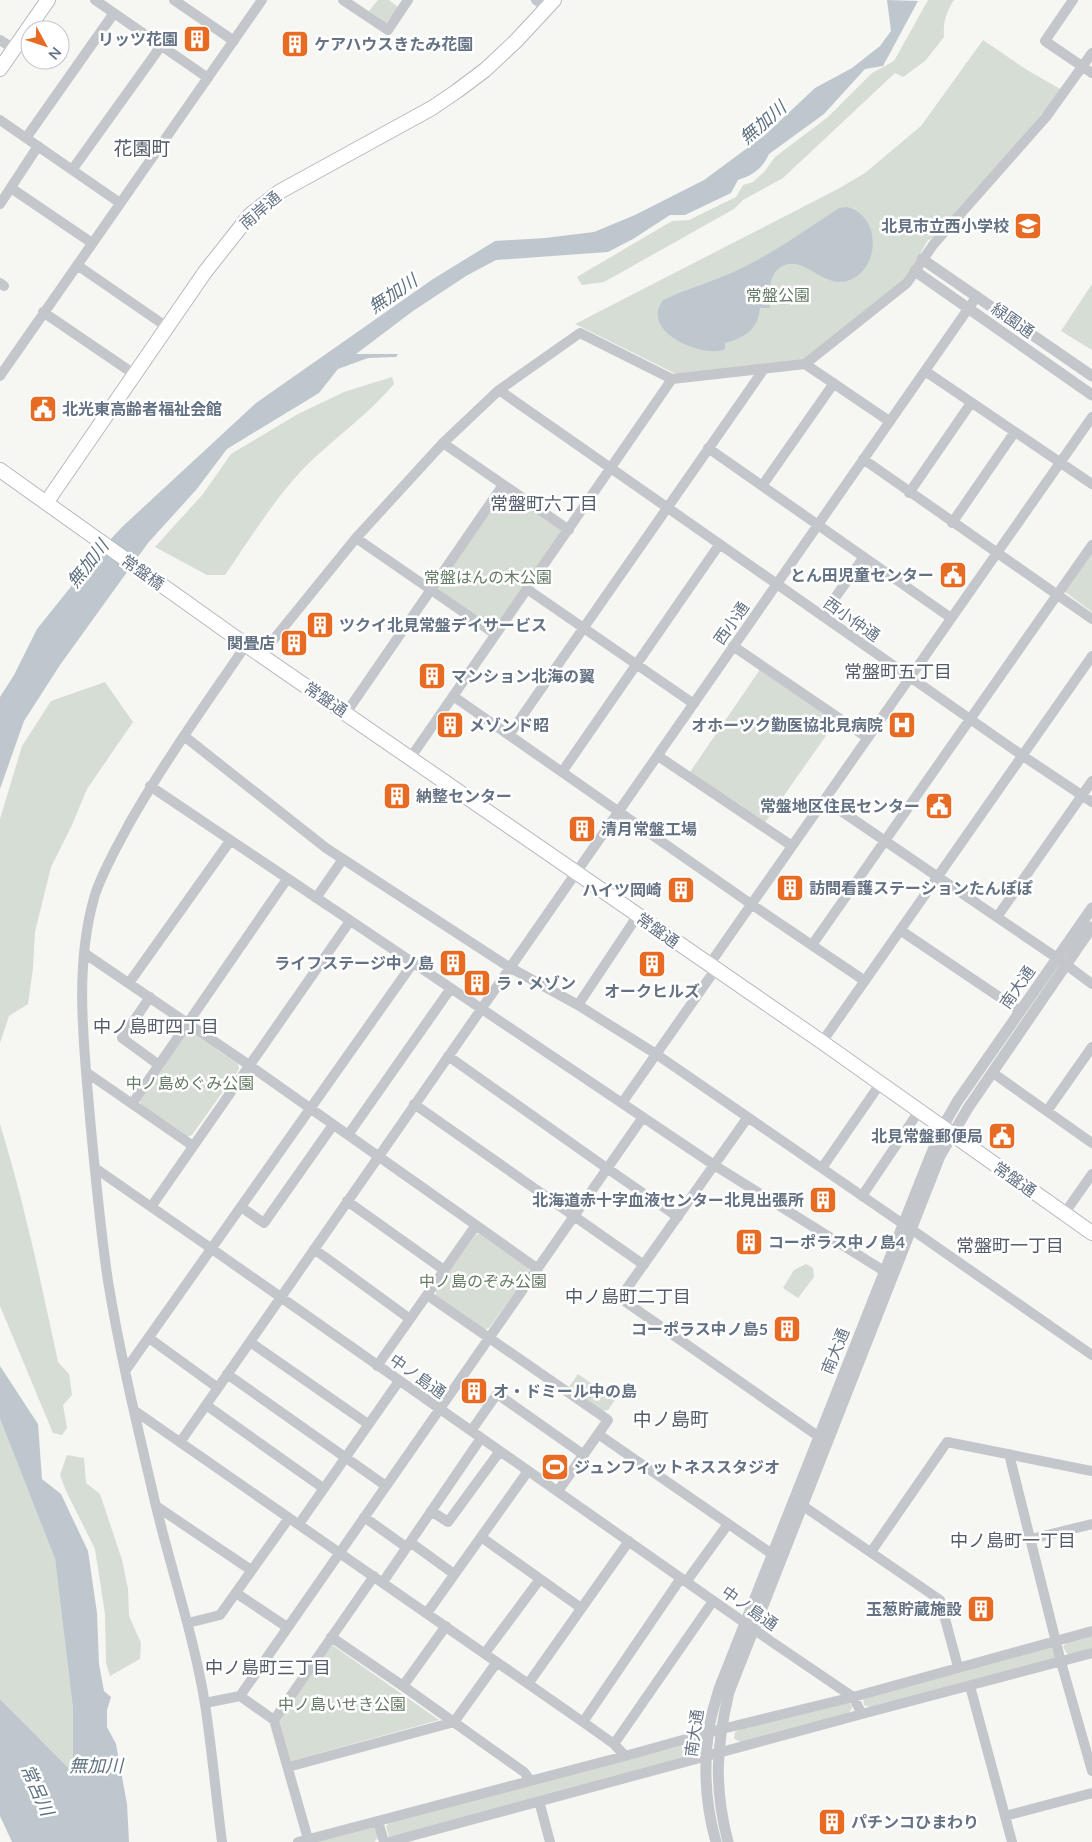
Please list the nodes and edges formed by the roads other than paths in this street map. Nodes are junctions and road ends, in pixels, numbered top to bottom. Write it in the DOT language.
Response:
graph roads {
  1 [pos="48,0"];
  2 [pos="95,0"];
  3 [pos="174,0"];
  4 [pos="194,0"];
  5 [pos="262,0"];
  6 [pos="343,0"];
  7 [pos="408,0"];
  8 [pos="536,0"];
  9 [pos="1073,0"];
  10 [pos="551,4"];
  11 [pos="187,10"];
  12 [pos="114,13"];
  13 [pos="0,40"];
  14 [pos="234,41"];
  15 [pos="160,46"];
  16 [pos="14,49"];
  17 [pos="1092,53"];
  18 [pos="1083,67"];
  19 [pos="0,69"];
  20 [pos="1092,73"];
  21 [pos="208,78"];
  22 [pos="0,120"];
  23 [pos="26,138"];
  24 [pos="38,146"];
  25 [pos="72,170"];
  26 [pos="11,188"];
  27 [pos="120,203"];
  28 [pos="0,204"];
  29 [pos="92,243"];
  30 [pos="922,259"];
  31 [pos="77,265"];
  32 [pos="915,271"];
  33 [pos="977,296"];
  34 [pos="969,309"];
  35 [pos="43,312"];
  36 [pos="167,326"];
  37 [pos="805,364"];
  38 [pos="764,369"];
  39 [pos="925,371"];
  40 [pos="134,374"];
  41 [pos="0,376"];
  42 [pos="1092,376"];
  43 [pos="672,379"];
  44 [pos="834,383"];
  45 [pos="498,390"];
  46 [pos="1092,395"];
  47 [pos="972,403"];
  48 [pos="1092,416"];
  49 [pos="889,422"];
  50 [pos="1014,432"];
  51 [pos="444,443"];
  52 [pos="708,448"];
  53 [pos="863,460"];
  54 [pos="1060,463"];
  55 [pos="611,469"];
  56 [pos="0,470"];
  57 [pos="1092,484"];
  58 [pos="503,485"];
  59 [pos="762,486"];
  60 [pos="909,493"];
  61 [pos="46,503"];
  62 [pos="667,507"];
  63 [pos="952,523"];
  64 [pos="818,525"];
  65 [pos="569,530"];
  66 [pos="356,538"];
  67 [pos="1092,544"];
  68 [pos="719,545"];
  69 [pos="996,553"];
  70 [pos="864,557"];
  71 [pos="776,584"];
  72 [pos="430,589"];
  73 [pos="527,589"];
  74 [pos="1058,595"];
  75 [pos="822,616"];
  76 [pos="951,618"];
  77 [pos="1092,619"];
  78 [pos="583,628"];
  79 [pos="224,629"];
  80 [pos="495,634"];
  81 [pos="246,645"];
  82 [pos="733,646"];
  83 [pos="261,655"];
  84 [pos="1092,656"];
  85 [pos="636,665"];
  86 [pos="910,677"];
  87 [pos="453,696"];
  88 [pos="694,704"];
  89 [pos="346,713"];
  90 [pos="970,719"];
  91 [pos="508,735"];
  92 [pos="184,736"];
  93 [pos="868,738"];
  94 [pos="658,756"];
  95 [pos="1023,756"];
  96 [pos="411,757"];
  97 [pos="562,772"];
  98 [pos="1092,781"];
  99 [pos="150,786"];
  100 [pos="1082,795"];
  101 [pos="824,800"];
  102 [pos="1092,802"];
  103 [pos="618,811"];
  104 [pos="885,840"];
  105 [pos="230,841"];
  106 [pos="792,846"];
  107 [pos="343,859"];
  108 [pos="576,872"];
  109 [pos="938,877"];
  110 [pos="287,879"];
  111 [pos="316,898"];
  112 [pos="751,904"];
  113 [pos="1092,908"];
  114 [pos="638,916"];
  115 [pos="997,917"];
  116 [pos="350,921"];
  117 [pos="1092,928"];
  118 [pos="900,930"];
  119 [pos="812,945"];
  120 [pos="84,953"];
  121 [pos="1062,961"];
  122 [pos="413,963"];
  123 [pos="509,967"];
  124 [pos="712,968"];
  125 [pos="866,980"];
  126 [pos="129,983"];
  127 [pos="1092,984"];
  128 [pos="451,988"];
  129 [pos="150,997"];
  130 [pos="578,1005"];
  131 [pos="481,1008"];
  132 [pos="1020,1011"];
  133 [pos="188,1022"];
  134 [pos="822,1042"];
  135 [pos="1092,1047"];
  136 [pos="656,1054"];
  137 [pos="448,1056"];
  138 [pos="159,1064"];
  139 [pos="249,1065"];
  140 [pos="86,1072"];
  141 [pos="992,1073"];
  142 [pos="880,1084"];
  143 [pos="622,1103"];
  144 [pos="132,1104"];
  145 [pos="414,1104"];
  146 [pos="310,1109"];
  147 [pos="919,1111"];
  148 [pos="1047,1111"];
  149 [pos="643,1117"];
  150 [pos="748,1117"];
  151 [pos="333,1125"];
  152 [pos="947,1131"];
  153 [pos="348,1135"];
  154 [pos="1092,1143"];
  155 [pos="193,1146"];
  156 [pos="378,1156"];
  157 [pos="714,1165"];
  158 [pos="95,1168"];
  159 [pos="822,1168"];
  160 [pos="608,1169"];
  161 [pos="1092,1174"];
  162 [pos="862,1196"];
  163 [pos="347,1201"];
  164 [pos="151,1207"];
  165 [pos="241,1207"];
  166 [pos="1064,1214"];
  167 [pos="574,1217"];
  168 [pos="678,1217"];
  169 [pos="476,1225"];
  170 [pos="907,1227"];
  171 [pos="1092,1233"];
  172 [pos="212,1249"];
  173 [pos="314,1249"];
  174 [pos="644,1265"];
  175 [pos="538,1269"];
  176 [pos="444,1270"];
  177 [pos="884,1271"];
  178 [pos="427,1295"];
  179 [pos="281,1297"];
  180 [pos="410,1318"];
  181 [pos="149,1338"];
  182 [pos="490,1339"];
  183 [pos="250,1342"];
  184 [pos="1092,1355"];
  185 [pos="377,1366"];
  186 [pos="125,1371"];
  187 [pos="227,1374"];
  188 [pos="399,1381"];
  189 [pos="218,1388"];
  190 [pos="206,1405"];
  191 [pos="440,1409"];
  192 [pos="135,1411"];
  193 [pos="368,1424"];
  194 [pos="471,1430"];
  195 [pos="598,1434"];
  196 [pos="481,1438"];
  197 [pos="823,1440"];
  198 [pos="180,1441"];
  199 [pos="500,1451"];
  200 [pos="1009,1454"];
  201 [pos="584,1455"];
  202 [pos="345,1457"];
  203 [pos="528,1471"];
  204 [pos="1091,1474"];
  205 [pos="386,1486"];
  206 [pos="323,1488"];
  207 [pos="558,1491"];
  208 [pos="798,1502"];
  209 [pos="156,1506"];
  210 [pos="431,1511"];
  211 [pos="364,1517"];
  212 [pos="289,1518"];
  213 [pos="299,1524"];
  214 [pos="728,1524"];
  215 [pos="1092,1524"];
  216 [pos="481,1537"];
  217 [pos="1031,1539"];
  218 [pos="629,1541"];
  219 [pos="408,1544"];
  220 [pos="340,1552"];
  221 [pos="871,1552"];
  222 [pos="772,1554"];
  223 [pos="251,1570"];
  224 [pos="454,1574"];
  225 [pos="378,1579"];
  226 [pos="540,1579"];
  227 [pos="684,1580"];
  228 [pos="236,1593"];
  229 [pos="713,1601"];
  230 [pos="581,1608"];
  231 [pos="427,1613"];
  232 [pos="188,1623"];
  233 [pos="446,1626"];
  234 [pos="750,1626"];
  235 [pos="287,1628"];
  236 [pos="1092,1631"];
  237 [pos="331,1637"];
  238 [pos="1056,1640"];
  239 [pos="485,1653"];
  240 [pos="1092,1653"];
  241 [pos="497,1662"];
  242 [pos="1061,1662"];
  243 [pos="958,1667"];
  244 [pos="528,1684"];
  245 [pos="403,1686"];
  246 [pos="970,1686"];
  247 [pos="240,1696"];
  248 [pos="853,1696"];
  249 [pos="204,1703"];
  250 [pos="862,1714"];
  251 [pos="274,1720"];
  252 [pos="454,1722"];
  253 [pos="583,1722"];
  254 [pos="722,1729"];
  255 [pos="709,1733"];
  256 [pos="614,1744"];
  257 [pos="719,1754"];
  258 [pos="625,1756"];
  259 [pos="706,1757"];
  260 [pos="288,1767"];
  261 [pos="1092,1771"];
  262 [pos="531,1781"];
  263 [pos="1092,1793"];
  264 [pos="539,1801"];
  265 [pos="1005,1816"];
  266 [pos="378,1821"];
  267 [pos="303,1841"];
  268 [pos="222,1842"];
  269 [pos="384,1842"];
  270 [pos="389,1842"];
  271 [pos="550,1842"];
  272 [pos="716,1842"];
  273 [pos="728,1842"];
  274 [pos="1012,1842"];
  1 -- 16 [label="main road"];
  2 -- 12 [label="street"];
  3 -- 11 [label="street"];
  4 -- 11 [label="street"];
  5 -- 14 [label="street"];
  6 -- 7 [label="street"];
  8 -- 10 [label="street"];
  9 -- 18 [label="street"];
  10 -- 36 [label="main road, 南岸通"];
  11 -- 14 [label="street"];
  12 -- 15 [label="street"];
  12 -- 23 [label="street"];
  13 -- 16 [label="street"];
  14 -- 21 [label="street"];
  15 -- 21 [label="street"];
  15 -- 25 [label="street"];
  16 -- 19 [label="main road"];
  17 -- 18 [label="street"];
  18 -- 20 [label="street"];
  18 -- 30 [label="street"];
  21 -- 27 [label="street"];
  22 -- 23 [label="street"];
  23 -- 24 [label="street"];
  24 -- 25 [label="street"];
  24 -- 26 [label="street"];
  25 -- 27 [label="street"];
  26 -- 28 [label="street"];
  26 -- 29 [label="street"];
  27 -- 29 [label="street"];
  29 -- 31 [label="street"];
  30 -- 32 [label="street"];
  30 -- 33 [label="street, 緑園通"];
  31 -- 35 [label="street"];
  31 -- 36 [label="street"];
  32 -- 34 [label="street, 緑園通"];
  32 -- 37 [label="street"];
  33 -- 34 [label="street, 西小通"];
  33 -- 42 [label="street, 緑園通"];
  34 -- 39 [label="street, 西小通"];
  34 -- 46 [label="street, 緑園通"];
  35 -- 40 [label="street"];
  35 -- 41 [label="street"];
  36 -- 40 [label="main road, 南岸通"];
  37 -- 38 [label="street"];
  37 -- 44 [label="street"];
  38 -- 43 [label="street"];
  38 -- 52 [label="street"];
  39 -- 47 [label="street"];
  39 -- 49 [label="street, 西小通"];
  40 -- 61 [label="main road, 南岸通"];
  43 -- 45 [label="street"];
  43 -- 55 [label="street"];
  44 -- 49 [label="street"];
  44 -- 59 [label="street"];
  45 -- 51 [label="street"];
  45 -- 55 [label="street, 西小仲通"];
  47 -- 50 [label="street"];
  47 -- 60 [label="street"];
  48 -- 54 [label="street"];
  49 -- 53 [label="street, 西小通"];
  50 -- 54 [label="street"];
  50 -- 63 [label="street"];
  51 -- 58 [label="street"];
  51 -- 66 [label="street"];
  52 -- 59 [label="street"];
  52 -- 62 [label="street"];
  53 -- 60 [label="street"];
  53 -- 64 [label="street, 西小通"];
  54 -- 57 [label="street"];
  54 -- 69 [label="street"];
  55 -- 62 [label="street, 西小仲通"];
  55 -- 65 [label="street"];
  56 -- 61 [label="main road"];
  58 -- 65 [label="street"];
  58 -- 72 [label="street"];
  59 -- 64 [label="street"];
  60 -- 63 [label="street"];
  61 -- 79 [label="main road, 常盤橋"];
  62 -- 68 [label="street, 西小仲通"];
  62 -- 78 [label="street"];
  63 -- 69 [label="street"];
  64 -- 70 [label="street"];
  64 -- 71 [label="street, 西小通"];
  65 -- 73 [label="street"];
  66 -- 72 [label="street"];
  66 -- 83 [label="street"];
  67 -- 74 [label="street"];
  68 -- 71 [label="street, 西小仲通"];
  68 -- 85 [label="street"];
  69 -- 74 [label="street"];
  69 -- 76 [label="street"];
  70 -- 75 [label="street"];
  70 -- 76 [label="street"];
  71 -- 75 [label="street, 西小仲通"];
  71 -- 82 [label="street, 西小通"];
  72 -- 80 [label="street"];
  72 -- 89 [label="street"];
  73 -- 78 [label="street"];
  73 -- 80 [label="street"];
  74 -- 77 [label="street"];
  74 -- 90 [label="street"];
  75 -- 86 [label="street, 西小仲通"];
  76 -- 86 [label="street"];
  78 -- 85 [label="street"];
  78 -- 91 [label="street"];
  79 -- 81 [label="main road, 常盤通"];
  80 -- 87 [label="street"];
  81 -- 83 [label="main road, 常盤通"];
  81 -- 92 [label="street"];
  82 -- 88 [label="street, 西小通"];
  82 -- 93 [label="street"];
  83 -- 89 [label="main road, 常盤通"];
  84 -- 95 [label="street"];
  85 -- 88 [label="street"];
  85 -- 97 [label="street"];
  86 -- 90 [label="street, 西小仲通"];
  86 -- 93 [label="street"];
  87 -- 91 [label="street"];
  87 -- 96 [label="street"];
  88 -- 94 [label="street, 西小通"];
  89 -- 96 [label="main road, 常盤通"];
  90 -- 95 [label="street, 西小仲通"];
  90 -- 104 [label="street"];
  91 -- 97 [label="street"];
  92 -- 99 [label="street"];
  92 -- 107 [label="street"];
  93 -- 101 [label="street"];
  94 -- 103 [label="street, 西小通"];
  94 -- 106 [label="street"];
  95 -- 100 [label="street, 西小仲通"];
  95 -- 109 [label="street"];
  96 -- 108 [label="main road, 常盤通"];
  97 -- 103 [label="street"];
  98 -- 100 [label="street"];
  99 -- 105 [label="street"];
  99 -- 120 [label="street"];
  100 -- 102 [label="street, 西小仲通"];
  100 -- 115 [label="street"];
  101 -- 104 [label="street"];
  101 -- 106 [label="street"];
  103 -- 108 [label="street, 西小通"];
  103 -- 112 [label="street"];
  104 -- 109 [label="street"];
  104 -- 119 [label="street"];
  105 -- 110 [label="street"];
  105 -- 126 [label="street"];
  106 -- 112 [label="street"];
  107 -- 111 [label="street"];
  107 -- 123 [label="street"];
  108 -- 114 [label="main road, 常盤通"];
  108 -- 123 [label="street, 西小通"];
  109 -- 115 [label="street"];
  109 -- 118 [label="street"];
  110 -- 111 [label="street"];
  110 -- 133 [label="street"];
  111 -- 116 [label="street"];
  112 -- 119 [label="street"];
  112 -- 124 [label="street"];
  113 -- 121 [label="street, 南大通"];
  114 -- 124 [label="main road, 常盤通"];
  114 -- 130 [label="street"];
  115 -- 121 [label="street"];
  116 -- 122 [label="street"];
  116 -- 139 [label="street"];
  117 -- 121 [label="street, 南大通"];
  118 -- 125 [label="street"];
  118 -- 132 [label="street"];
  119 -- 125 [label="street"];
  120 -- 126 [label="street"];
  120 -- 140 [label="street"];
  121 -- 127 [label="street"];
  121 -- 132 [label="street, 南大通"];
  121 -- 141 [label="street, 南大通"];
  122 -- 128 [label="street"];
  122 -- 146 [label="street"];
  123 -- 130 [label="street"];
  123 -- 131 [label="street"];
  124 -- 134 [label="main road, 常盤通"];
  124 -- 136 [label="street"];
  125 -- 134 [label="street"];
  126 -- 129 [label="street"];
  128 -- 131 [label="street"];
  128 -- 153 [label="street"];
  129 -- 133 [label="street"];
  129 -- 138 [label="street"];
  130 -- 136 [label="street"];
  131 -- 137 [label="street"];
  131 -- 143 [label="street"];
  132 -- 152 [label="street, 南大通"];
  133 -- 138 [label="street"];
  133 -- 139 [label="street"];
  134 -- 142 [label="main road, 常盤通"];
  135 -- 148 [label="street"];
  136 -- 143 [label="street"];
  136 -- 150 [label="street"];
  137 -- 145 [label="street"];
  137 -- 160 [label="street"];
  138 -- 144 [label="street"];
  139 -- 146 [label="street"];
  139 -- 155 [label="street"];
  140 -- 144 [label="street"];
  140 -- 158 [label="street"];
  141 -- 148 [label="street"];
  141 -- 152 [label="street, 南大通"];
  142 -- 147 [label="main road, 常盤通"];
  142 -- 159 [label="street"];
  143 -- 149 [label="street"];
  144 -- 155 [label="street"];
  145 -- 156 [label="street"];
  145 -- 167 [label="street"];
  146 -- 151 [label="street"];
  146 -- 165 [label="street"];
  147 -- 152 [label="main road, 常盤通"];
  147 -- 162 [label="street"];
  148 -- 154 [label="street"];
  149 -- 157 [label="street"];
  149 -- 160 [label="street"];
  150 -- 157 [label="street"];
  150 -- 159 [label="street"];
  151 -- 153 [label="street"];
  151 -- 165 [label="street"];
  152 -- 166 [label="main road, 常盤通"];
  152 -- 170 [label="street, 南大通"];
  153 -- 156 [label="street"];
  155 -- 164 [label="street"];
  156 -- 163 [label="street"];
  156 -- 169 [label="street"];
  157 -- 168 [label="street"];
  157 -- 177 [label="street"];
  158 -- 164 [label="street, 中ノ島通"];
  158 -- 186 [label="street"];
  159 -- 162 [label="street"];
  160 -- 167 [label="street"];
  160 -- 168 [label="street"];
  161 -- 166 [label="street"];
  162 -- 170 [label="street"];
  163 -- 173 [label="street"];
  163 -- 176 [label="street"];
  164 -- 172 [label="street, 中ノ島通"];
  165 -- 172 [label="street"];
  166 -- 171 [label="main road, 常盤通"];
  167 -- 174 [label="street"];
  167 -- 175 [label="street"];
  168 -- 174 [label="street"];
  169 -- 175 [label="street"];
  169 -- 176 [label="street"];
  170 -- 177 [label="street, 南大通"];
  170 -- 184 [label="street"];
  170 -- 197 [label="street, 南大通"];
  172 -- 179 [label="street, 中ノ島通"];
  172 -- 181 [label="street"];
  173 -- 179 [label="street"];
  173 -- 180 [label="street"];
  174 -- 197 [label="street"];
  175 -- 182 [label="street"];
  176 -- 178 [label="street"];
  177 -- 197 [label="street, 南大通"];
  178 -- 180 [label="street"];
  178 -- 182 [label="street"];
  179 -- 183 [label="street"];
  179 -- 185 [label="street, 中ノ島通"];
  180 -- 185 [label="street"];
  181 -- 186 [label="street"];
  181 -- 189 [label="street"];
  182 -- 191 [label="street"];
  182 -- 195 [label="street"];
  183 -- 187 [label="street"];
  183 -- 193 [label="street"];
  185 -- 188 [label="street, 中ノ島通"];
  186 -- 192 [label="street"];
  187 -- 189 [label="street"];
  187 -- 202 [label="street"];
  188 -- 191 [label="street, 中ノ島通"];
  188 -- 193 [label="street"];
  189 -- 190 [label="street"];
  190 -- 198 [label="street"];
  190 -- 206 [label="street"];
  191 -- 194 [label="street, 中ノ島通"];
  191 -- 205 [label="street"];
  192 -- 198 [label="street"];
  192 -- 209 [label="street"];
  193 -- 202 [label="street"];
  194 -- 196 [label="street, 中ノ島通"];
  194 -- 201 [label="street"];
  195 -- 201 [label="street"];
  195 -- 214 [label="street"];
  196 -- 199 [label="street, 中ノ島通"];
  196 -- 210 [label="street"];
  197 -- 208 [label="street, 南大通"];
  198 -- 212 [label="street"];
  199 -- 203 [label="street, 中ノ島通"];
  199 -- 210 [label="street"];
  200 -- 204 [label="street"];
  200 -- 217 [label="street"];
  200 -- 221 [label="street"];
  201 -- 207 [label="street"];
  202 -- 205 [label="street"];
  202 -- 206 [label="street"];
  203 -- 207 [label="street, 中ノ島通"];
  203 -- 216 [label="street"];
  205 -- 211 [label="street"];
  206 -- 213 [label="street"];
  207 -- 218 [label="street, 中ノ島通"];
  208 -- 221 [label="street"];
  208 -- 222 [label="street, 南大通"];
  208 -- 234 [label="street, 南大通"];
  209 -- 223 [label="street"];
  209 -- 232 [label="street"];
  210 -- 219 [label="street"];
  211 -- 219 [label="street"];
  211 -- 220 [label="street"];
  212 -- 213 [label="street"];
  212 -- 223 [label="street"];
  213 -- 220 [label="street"];
  214 -- 222 [label="street"];
  214 -- 227 [label="street"];
  215 -- 217 [label="street"];
  216 -- 224 [label="street"];
  216 -- 226 [label="street"];
  217 -- 238 [label="street"];
  218 -- 227 [label="street, 中ノ島通"];
  218 -- 230 [label="street"];
  219 -- 224 [label="street"];
  219 -- 225 [label="street"];
  220 -- 225 [label="street"];
  220 -- 235 [label="street"];
  221 -- 243 [label="street"];
  222 -- 234 [label="street, 南大通"];
  223 -- 228 [label="street"];
  224 -- 231 [label="street"];
  225 -- 231 [label="street"];
  225 -- 237 [label="street"];
  226 -- 230 [label="street"];
  226 -- 239 [label="street"];
  227 -- 229 [label="street, 中ノ島通"];
  227 -- 253 [label="street"];
  228 -- 232 [label="street"];
  228 -- 235 [label="street"];
  229 -- 234 [label="street, 中ノ島通"];
  229 -- 256 [label="street"];
  230 -- 244 [label="street"];
  231 -- 233 [label="street"];
  232 -- 249 [label="street"];
  233 -- 239 [label="street"];
  233 -- 245 [label="street"];
  234 -- 248 [label="street, 中ノ島通"];
  234 -- 254 [label="street, 南大通"];
  234 -- 255 [label="street, 南大通"];
  235 -- 247 [label="street"];
  236 -- 238 [label="street"];
  237 -- 245 [label="street"];
  237 -- 251 [label="street"];
  238 -- 242 [label="street"];
  238 -- 243 [label="street"];
  239 -- 241 [label="street"];
  240 -- 242 [label="street"];
  241 -- 244 [label="street"];
  241 -- 252 [label="street"];
  242 -- 246 [label="street"];
  242 -- 261 [label="street"];
  243 -- 248 [label="street"];
  244 -- 253 [label="street"];
  245 -- 252 [label="street"];
  246 -- 250 [label="street"];
  246 -- 265 [label="street"];
  247 -- 249 [label="street"];
  247 -- 251 [label="street"];
  248 -- 250 [label="street, 中ノ島通"];
  248 -- 254 [label="street"];
  249 -- 268 [label="street"];
  250 -- 257 [label="street"];
  251 -- 260 [label="street"];
  252 -- 260 [label="street"];
  252 -- 262 [label="street"];
  253 -- 256 [label="street"];
  254 -- 255 [label="street"];
  254 -- 257 [label="street, 南大通"];
  255 -- 258 [label="street"];
  255 -- 259 [label="street, 南大通"];
  256 -- 258 [label="street"];
  257 -- 259 [label="street"];
  257 -- 273 [label="street, 南大通"];
  258 -- 262 [label="street"];
  259 -- 264 [label="street"];
  259 -- 272 [label="street, 南大通"];
  260 -- 267 [label="street"];
  262 -- 266 [label="street"];
  263 -- 265 [label="street"];
  264 -- 270 [label="street"];
  264 -- 271 [label="street"];
  265 -- 274 [label="street"];
  266 -- 267 [label="street"];
  266 -- 269 [label="street"];
}
